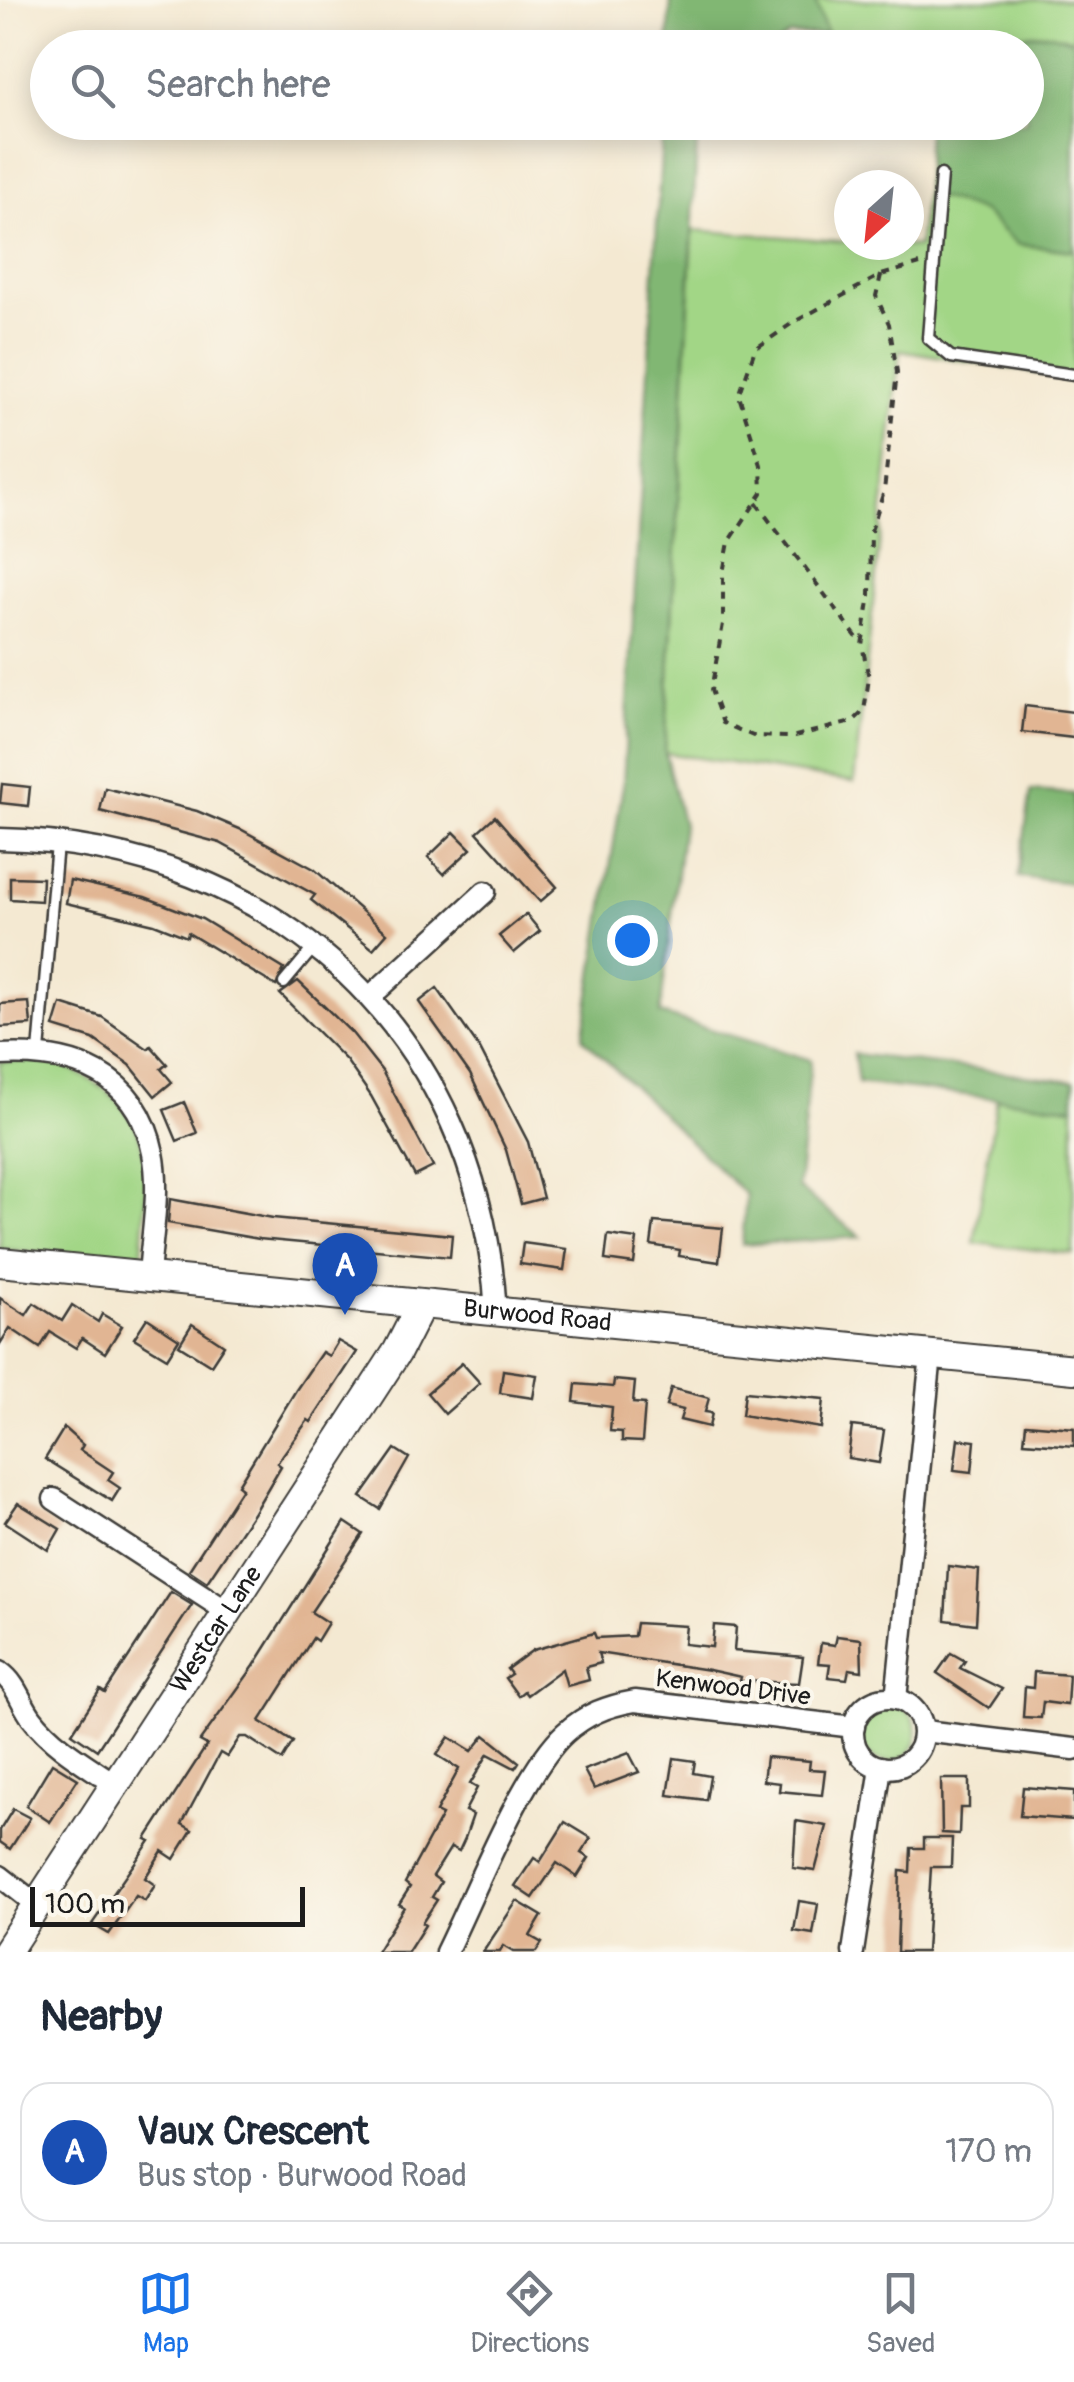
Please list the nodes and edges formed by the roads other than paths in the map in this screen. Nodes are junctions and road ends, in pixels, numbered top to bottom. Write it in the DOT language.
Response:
graph roads {
  1 [pos="941,176"];
  2 [pos="1074,374"];
  3 [pos="0,839"];
  4 [pos="57,843"];
  5 [pos="486,892"];
  6 [pos="316,945"];
  7 [pos="284,983"];
  8 [pos="372,996"];
  9 [pos="39,1052"];
  10 [pos="0,1055"];
  11 [pos="0,1262"];
  12 [pos="148,1277"];
  13 [pos="421,1304"];
  14 [pos="496,1313"];
  15 [pos="930,1355"];
  16 [pos="1074,1369"];
  17 [pos="54,1499"];
  18 [pos="228,1612"];
  19 [pos="0,1672"];
  20 [pos="896,1700"];
  21 [pos="854,1727"];
  22 [pos="924,1731"];
  23 [pos="1074,1748"];
  24 [pos="881,1767"];
  25 [pos="115,1784"];
  26 [pos="0,1876"];
  27 [pos="37,1904"];
  28 [pos="6,1952"];
  29 [pos="446,1952"];
  30 [pos="853,1952"];
  1 -- 2 [label="lane"];
  3 -- 4 [label="street"];
  4 -- 6 [label="street"];
  4 -- 9 [label="lane"];
  5 -- 8 [label="street"];
  6 -- 7 [label="lane"];
  6 -- 8 [label="street"];
  8 -- 14 [label="street"];
  9 -- 10 [label="street"];
  9 -- 12 [label="street"];
  11 -- 12 [label="street, Burwood Road"];
  12 -- 13 [label="street, Burwood Road"];
  13 -- 14 [label="street, Burwood Road"];
  13 -- 18 [label="street, Westcar Lane"];
  14 -- 15 [label="street, Burwood Road"];
  15 -- 16 [label="street, Burwood Road"];
  15 -- 20 [label="street"];
  17 -- 18 [label="street"];
  18 -- 25 [label="street, Westcar Lane"];
  19 -- 25 [label="street"];
  20 -- 21 [label="street"];
  20 -- 22 [label="street"];
  21 -- 24 [label="street"];
  21 -- 29 [label="street, Kenwood Drive"];
  22 -- 23 [label="street"];
  22 -- 24 [label="street"];
  24 -- 30 [label="street"];
  25 -- 27 [label="street, Westcar Lane"];
  26 -- 27 [label="street"];
  27 -- 28 [label="street, Westcar Lane"];
}
